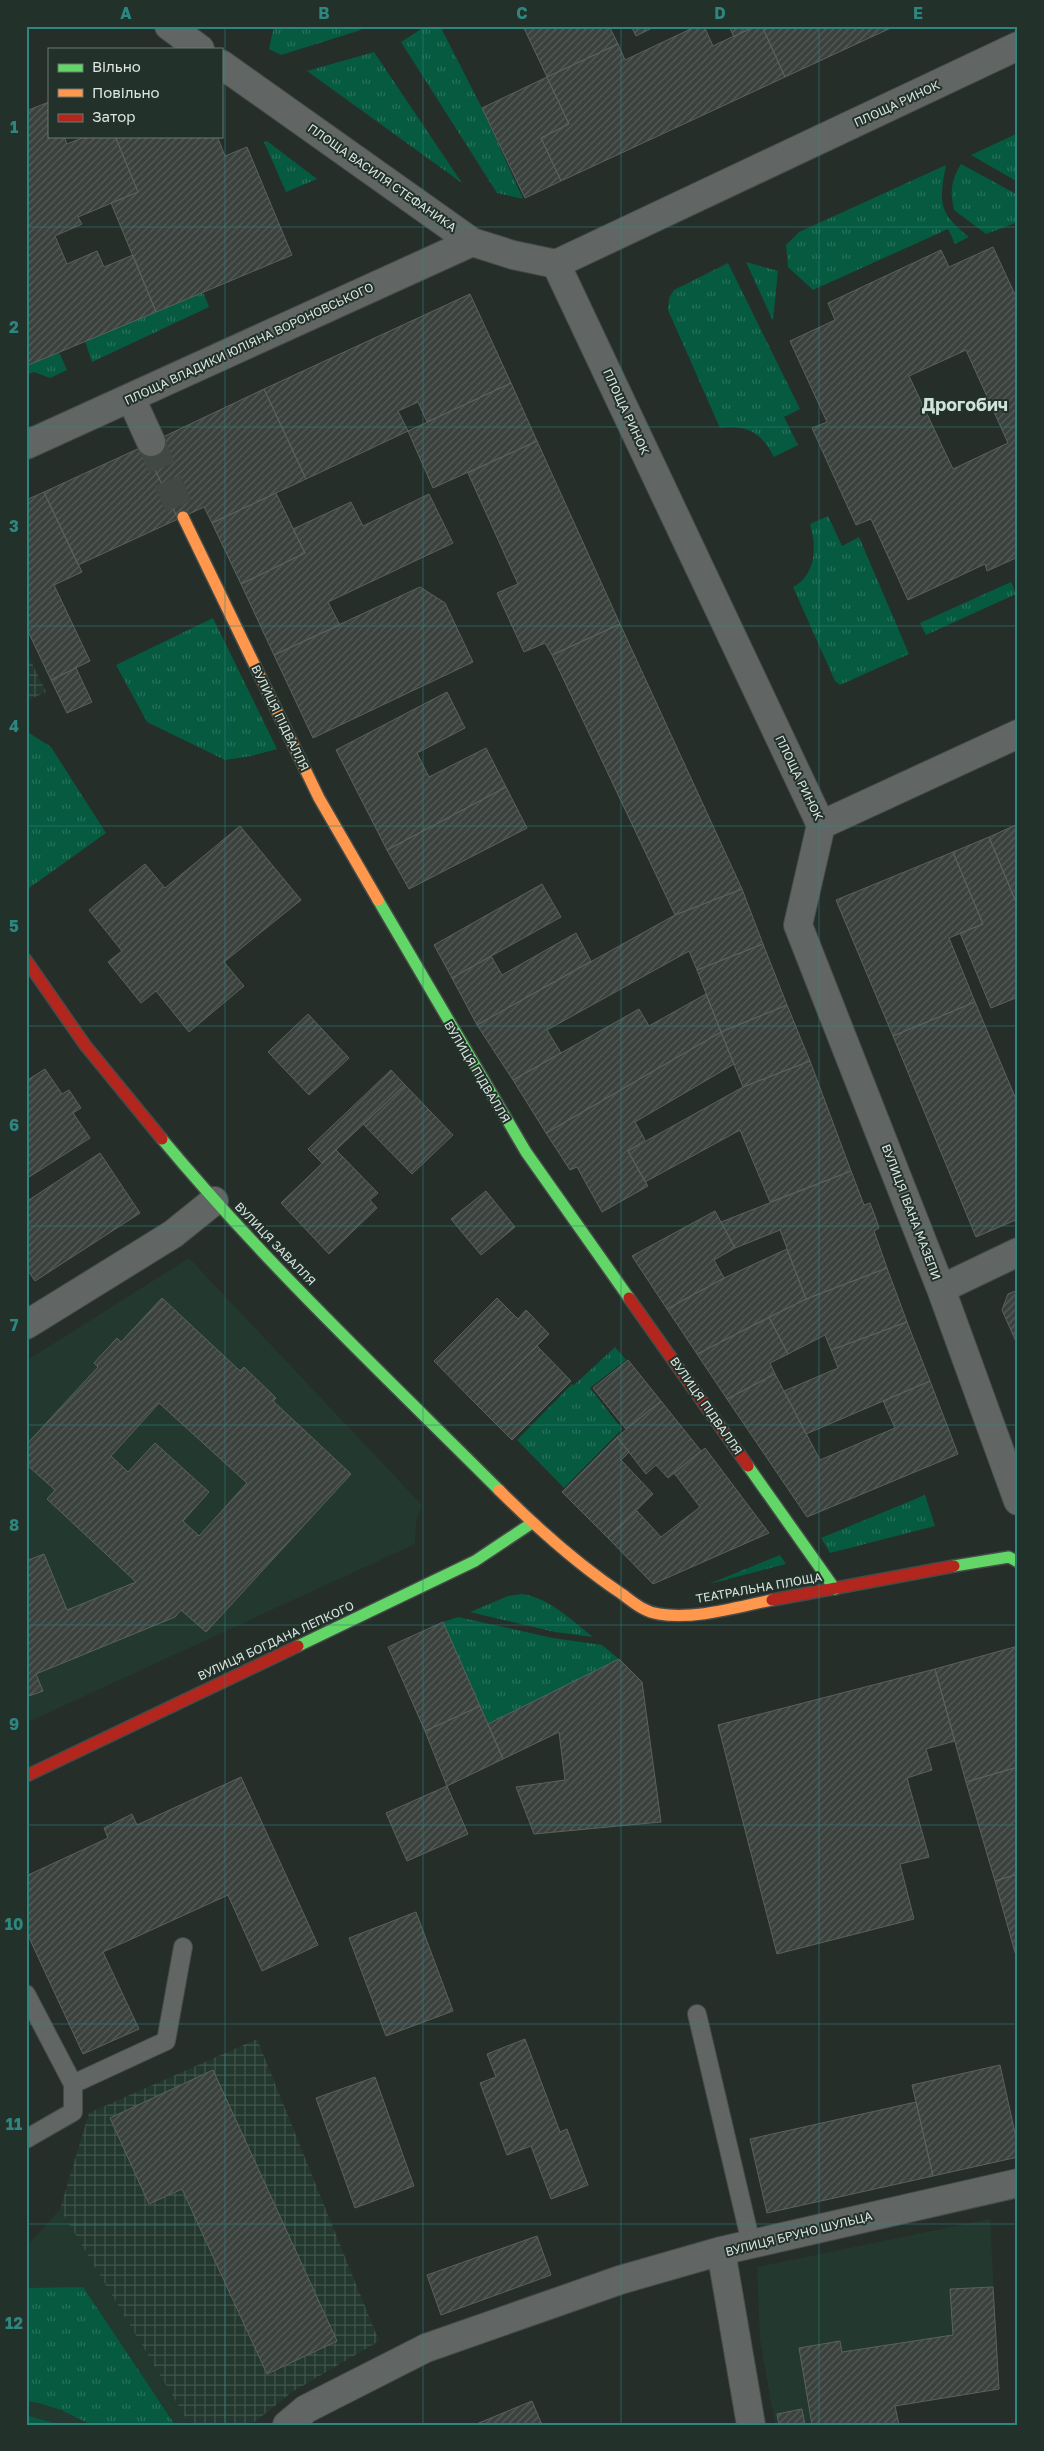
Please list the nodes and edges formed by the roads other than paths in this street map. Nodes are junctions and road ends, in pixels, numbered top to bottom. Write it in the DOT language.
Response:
graph roads {
  1 [pos="169,26"];
  2 [pos="1018,46"];
  3 [pos="199,48"];
  4 [pos="222,65"];
  5 [pos="472,242"];
  6 [pos="556,264"];
  7 [pos="131,398"];
  8 [pos="151,442"];
  9 [pos="26,445"];
  10 [pos="183,517"];
  11 [pos="1018,734"];
  12 [pos="821,825"];
  13 [pos="26,960"];
  14 [pos="214,1201"];
  15 [pos="1018,1252"];
  16 [pos="941,1289"];
  17 [pos="26,1325"];
  18 [pos="1018,1501"];
  19 [pos="532,1523"];
  20 [pos="1018,1562"];
  21 [pos="835,1589"];
  22 [pos="26,1776"];
  23 [pos="183,1947"];
  24 [pos="26,1994"];
  25 [pos="697,2014"];
  26 [pos="73,2084"];
  27 [pos="26,2139"];
  28 [pos="1018,2183"];
  29 [pos="752,2243"];
  30 [pos="721,2251"];
  31 [pos="287,2425"];
  32 [pos="751,2425"];
  1 -- 3 [label="street"];
  2 -- 6 [label="street, ПЛОЩА РИНОК"];
  4 -- 5 [label="street, ПЛОЩА ВАСИЛЯ СТЕФАНИКА"];
  5 -- 6 [label="street, ПЛОЩА ВАСИЛЯ СТЕФАНИКА"];
  5 -- 7 [label="street, ПЛОЩА ВЛАДИКИ ЮЛІЯНА ВОРОНОВСЬКОГО"];
  6 -- 12 [label="street, ПЛОЩА РИНОК"];
  7 -- 8 [label="street"];
  7 -- 9 [label="street, ПЛОЩА ВЛАДИКИ ЮЛІЯНА ВОРОНОВСЬКОГО"];
  10 -- 21 [label="street, ВУЛИЦЯ ПІДВАЛЛЯ"];
  11 -- 12 [label="street, ПЛОЩА РИНОК"];
  12 -- 16 [label="street, ВУЛИЦЯ ІВАНА МАЗЕПИ"];
  13 -- 14 [label="street, ВУЛИЦЯ ЗАВАЛЛЯ"];
  14 -- 17 [label="street"];
  14 -- 19 [label="street, ВУЛИЦЯ ЗАВАЛЛЯ"];
  15 -- 16 [label="street"];
  16 -- 18 [label="street, ВУЛИЦЯ ІВАНА МАЗЕПИ"];
  19 -- 21 [label="street, ТЕАТРАЛЬНА ПЛОЩА"];
  19 -- 22 [label="street, ВУЛИЦЯ БОГДАНА ЛЕПКОГО"];
  20 -- 21 [label="street, ТЕАТРАЛЬНА ПЛОЩА"];
  23 -- 26 [label="lane"];
  24 -- 26 [label="lane"];
  25 -- 29 [label="lane"];
  26 -- 27 [label="lane"];
  28 -- 29 [label="street, ВУЛИЦЯ БРУНО ШУЛЬЦА"];
  29 -- 30 [label="street, ВУЛИЦЯ БРУНО ШУЛЬЦА"];
  30 -- 31 [label="street"];
  30 -- 32 [label="street, ВУЛИЦЯ БРУНО ШУЛЬЦА"];
}
